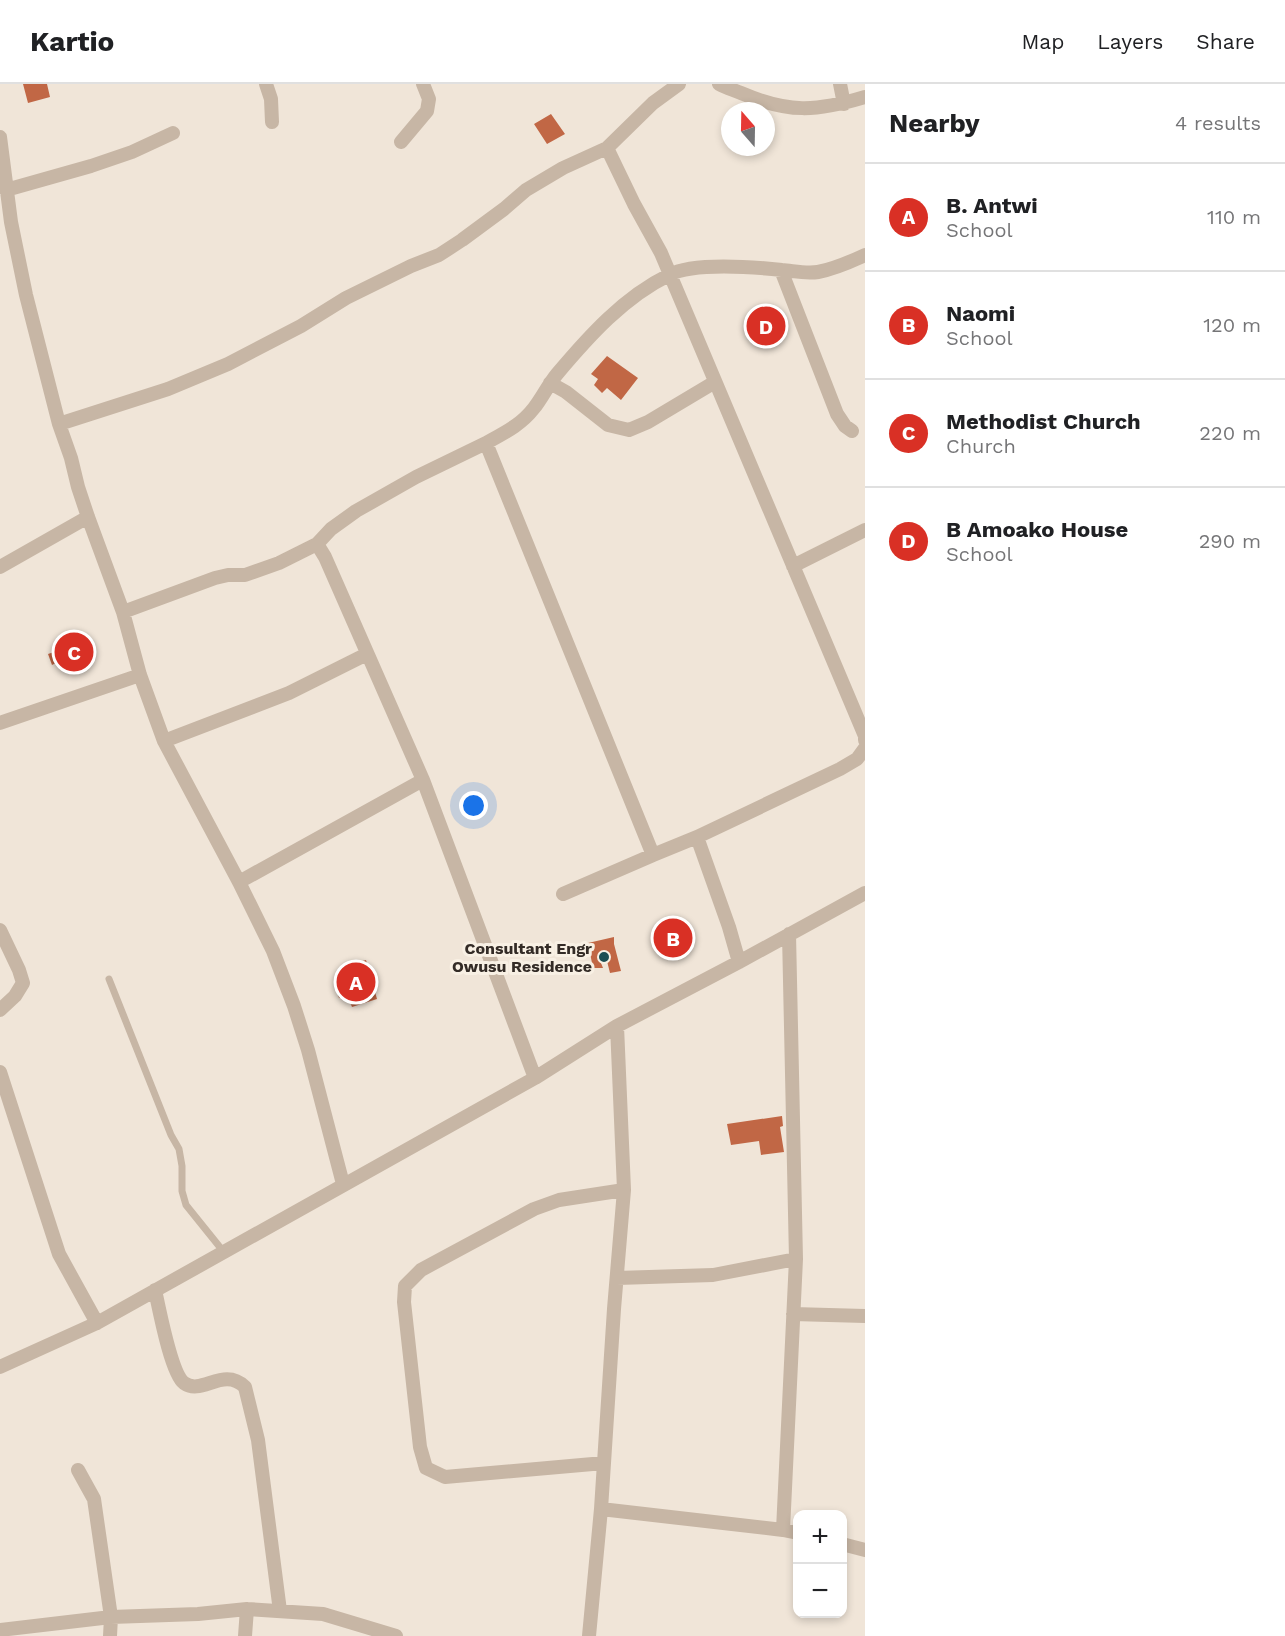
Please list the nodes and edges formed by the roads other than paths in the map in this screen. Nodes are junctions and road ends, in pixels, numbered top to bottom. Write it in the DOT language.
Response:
graph roads {
  1 [pos="266,84"];
  2 [pos="423,84"];
  3 [pos="679,84"];
  4 [pos="719,84"];
  5 [pos="840,84"];
  6 [pos="865,97"];
  7 [pos="844,104"];
  8 [pos="272,122"];
  9 [pos="173,133"];
  10 [pos="0,137"];
  11 [pos="402,142"];
  12 [pos="607,148"];
  13 [pos="6,190"];
  14 [pos="865,255"];
  15 [pos="781,270"];
  16 [pos="670,273"];
  17 [pos="550,382"];
  18 [pos="716,382"];
  19 [pos="59,424"];
  20 [pos="852,431"];
  21 [pos="486,443"];
  22 [pos="88,517"];
  23 [pos="865,530"];
  24 [pos="317,544"];
  25 [pos="793,566"];
  26 [pos="0,567"];
  27 [pos="123,612"];
  28 [pos="367,654"];
  29 [pos="140,675"];
  30 [pos="0,723"];
  31 [pos="865,740"];
  32 [pos="164,741"];
  33 [pos="865,748"];
  34 [pos="423,780"];
  35 [pos="697,837"];
  36 [pos="653,855"];
  37 [pos="239,882"];
  38 [pos="563,894"];
  39 [pos="864,897"];
  40 [pos="0,930"];
  41 [pos="789,934"];
  42 [pos="739,962"];
  43 [pos="109,979"];
  44 [pos="0,1010"];
  45 [pos="617,1026"];
  46 [pos="0,1072"];
  47 [pos="535,1078"];
  48 [pos="344,1184"];
  49 [pos="624,1190"];
  50 [pos="224,1251"];
  51 [pos="796,1259"];
  52 [pos="617,1278"];
  53 [pos="155,1290"];
  54 [pos="794,1314"];
  55 [pos="865,1316"];
  56 [pos="97,1323"];
  57 [pos="0,1367"];
  58 [pos="604,1463"];
  59 [pos="78,1470"];
  60 [pos="601,1509"];
  61 [pos="783,1530"];
  62 [pos="793,1532"];
  63 [pos="847,1545"];
  64 [pos="865,1550"];
  65 [pos="247,1609"];
  66 [pos="280,1611"];
  67 [pos="111,1617"];
  68 [pos="0,1630"];
  69 [pos="110,1636"];
  70 [pos="245,1636"];
  71 [pos="396,1636"];
  72 [pos="589,1636"];
  1 -- 8 [label="street"];
  2 -- 11 [label="street"];
  3 -- 12 [label="street"];
  4 -- 7 [label="street"];
  5 -- 7 [label="street"];
  6 -- 7 [label="street"];
  9 -- 13 [label="street"];
  10 -- 13 [label="street"];
  12 -- 16 [label="street"];
  12 -- 19 [label="street"];
  13 -- 19 [label="street"];
  14 -- 15 [label="street"];
  15 -- 16 [label="street"];
  15 -- 20 [label="street"];
  16 -- 17 [label="street"];
  16 -- 18 [label="street"];
  17 -- 18 [label="street"];
  17 -- 21 [label="street"];
  18 -- 25 [label="street"];
  19 -- 22 [label="street"];
  21 -- 24 [label="street"];
  21 -- 36 [label="street"];
  22 -- 26 [label="street"];
  22 -- 27 [label="street"];
  23 -- 25 [label="street"];
  24 -- 27 [label="street"];
  24 -- 28 [label="street"];
  25 -- 31 [label="street"];
  27 -- 29 [label="street"];
  28 -- 32 [label="street"];
  28 -- 34 [label="street"];
  29 -- 30 [label="street"];
  29 -- 32 [label="street"];
  32 -- 37 [label="street"];
  33 -- 35 [label="street"];
  34 -- 37 [label="street"];
  34 -- 47 [label="street"];
  35 -- 36 [label="street"];
  35 -- 42 [label="street"];
  36 -- 38 [label="street"];
  37 -- 48 [label="street"];
  39 -- 41 [label="street"];
  40 -- 44 [label="street"];
  41 -- 42 [label="street"];
  41 -- 51 [label="street"];
  42 -- 45 [label="street"];
  43 -- 50 [label="lane"];
  45 -- 47 [label="street"];
  45 -- 49 [label="street"];
  46 -- 56 [label="street"];
  47 -- 48 [label="street"];
  48 -- 50 [label="street"];
  49 -- 52 [label="street"];
  49 -- 58 [label="street"];
  50 -- 53 [label="street"];
  51 -- 52 [label="street"];
  51 -- 54 [label="street"];
  52 -- 58 [label="street"];
  53 -- 56 [label="street"];
  53 -- 66 [label="street"];
  54 -- 55 [label="street"];
  54 -- 61 [label="street"];
  56 -- 57 [label="street"];
  58 -- 60 [label="street"];
  59 -- 67 [label="street"];
  60 -- 61 [label="street"];
  60 -- 72 [label="street"];
  61 -- 62 [label="street"];
  63 -- 64 [label="street"];
  65 -- 66 [label="street"];
  65 -- 67 [label="street"];
  65 -- 70 [label="street"];
  66 -- 71 [label="street"];
  67 -- 68 [label="street"];
  67 -- 69 [label="street"];
}
